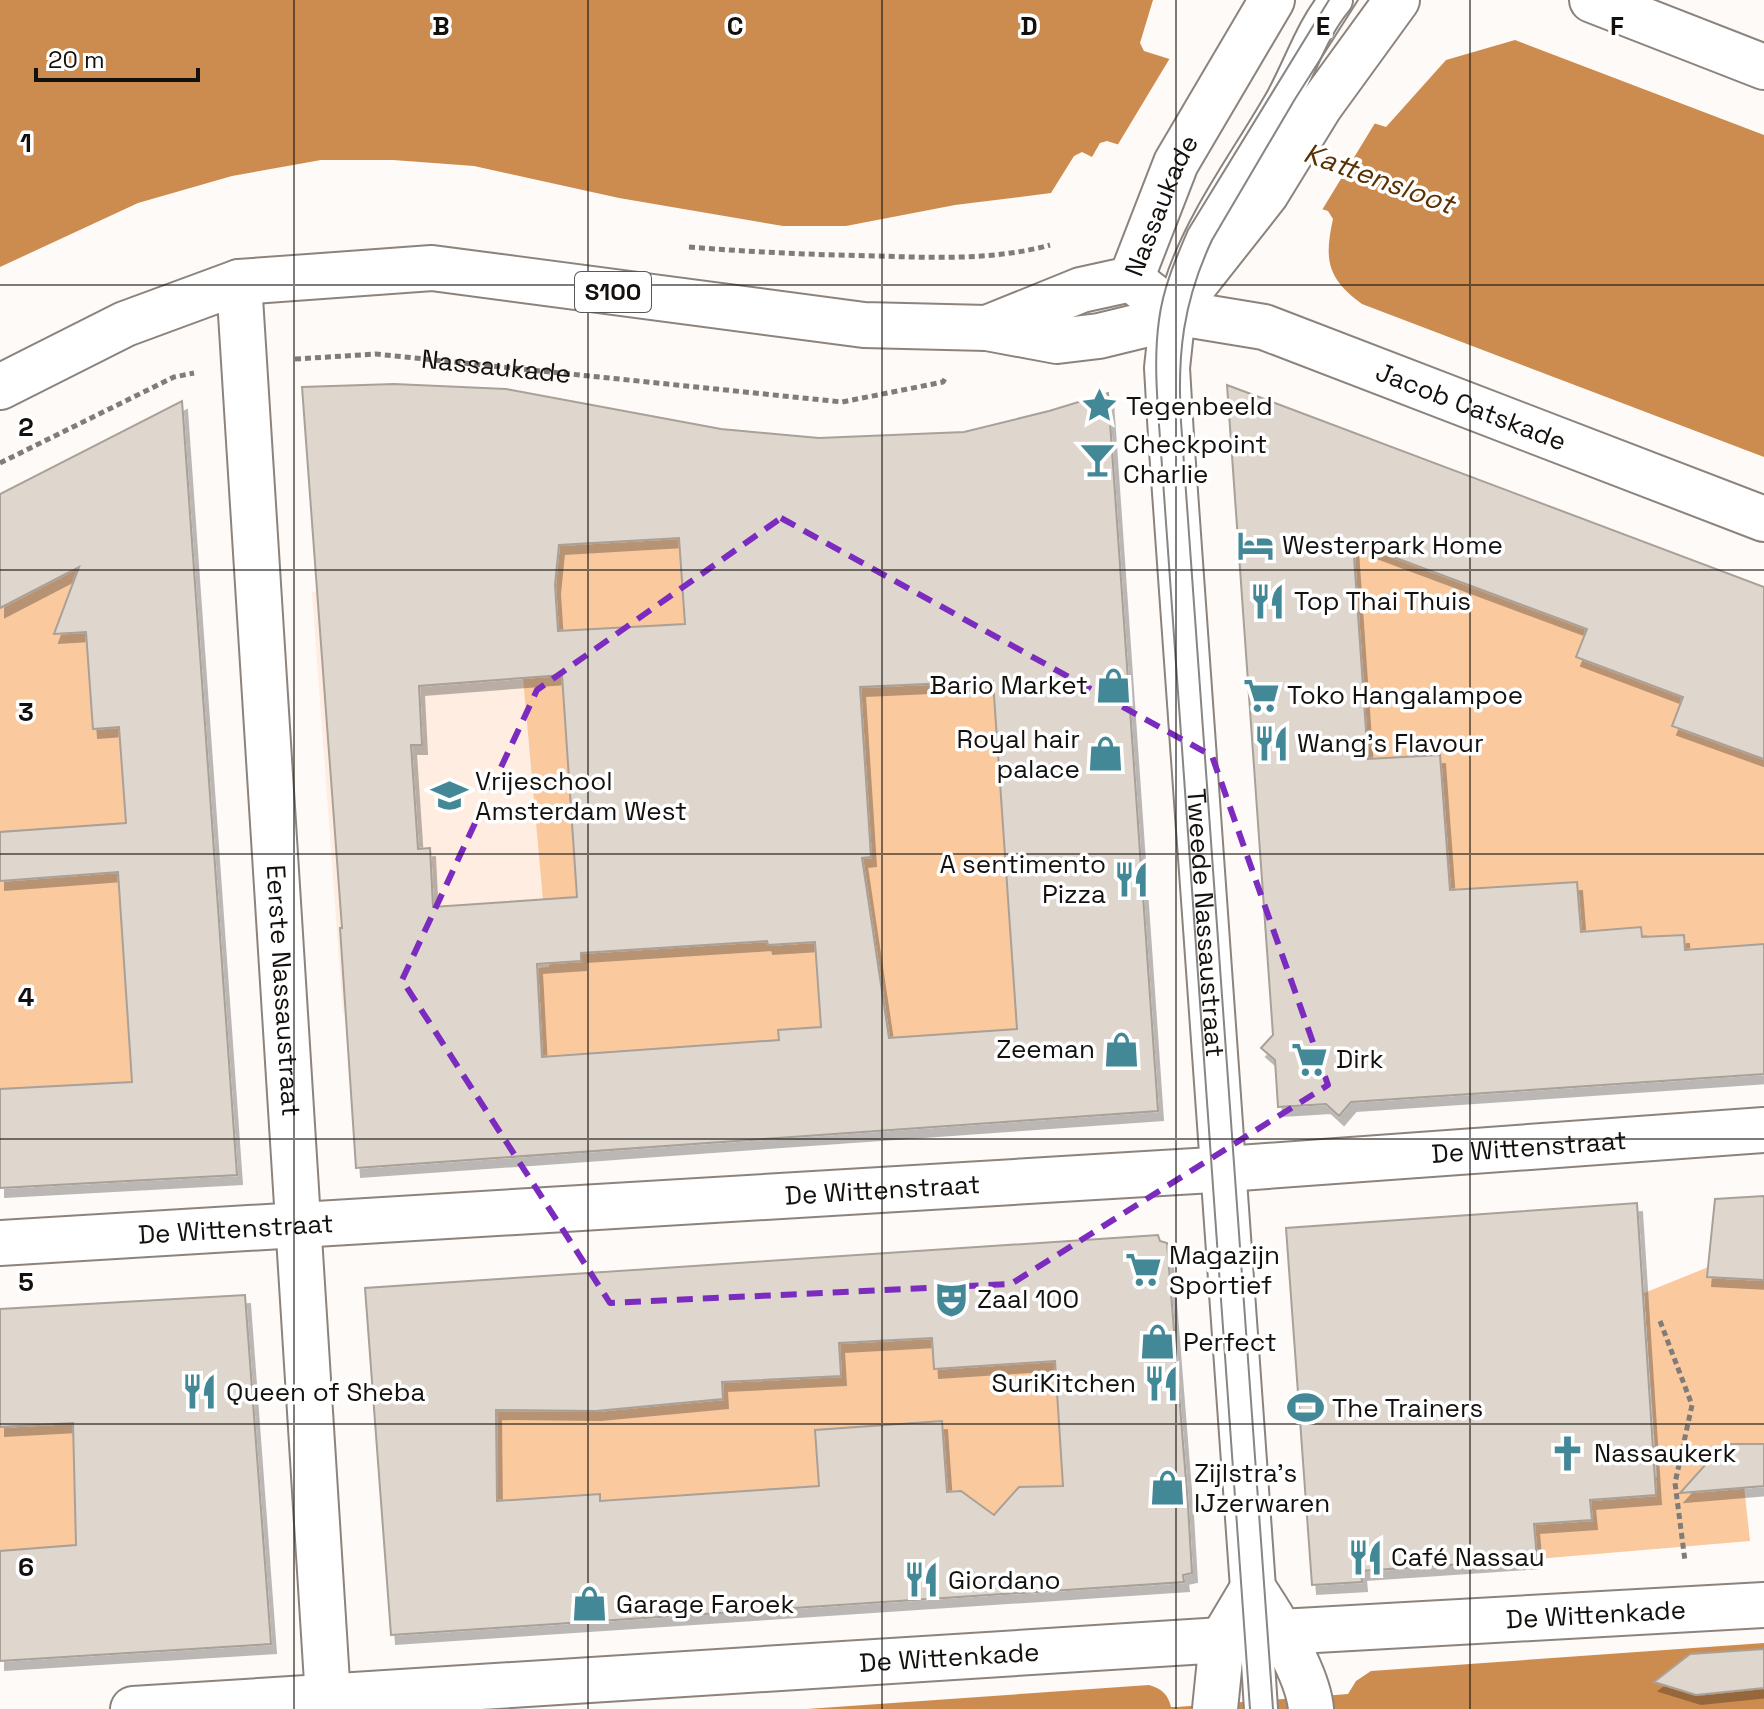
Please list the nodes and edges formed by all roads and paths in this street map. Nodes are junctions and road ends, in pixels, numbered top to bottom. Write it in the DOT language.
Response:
graph roads {
  1 [pos="1272,0"];
  2 [pos="1336,0"];
  3 [pos="1348,0"];
  4 [pos="1397,0"];
  5 [pos="1592,0"];
  6 [pos="1764,67"];
  7 [pos="1302,101"];
  8 [pos="1061,241"];
  9 [pos="681,247"];
  10 [pos="1131,279"];
  11 [pos="239,282"];
  12 [pos="1173,312"];
  13 [pos="987,328"];
  14 [pos="245,362"];
  15 [pos="0,387"];
  16 [pos="0,463"];
  17 [pos="1764,519"];
  18 [pos="1764,1130"];
  19 [pos="1223,1170"];
  20 [pos="298,1227"];
  21 [pos="0,1243"];
  22 [pos="1660,1321"];
  23 [pos="1764,1605"];
  24 [pos="1692,1610"];
  25 [pos="1253,1636"];
  26 [pos="328,1698"];
  27 [pos="1310,1703"];
  28 [pos="1261,1705"];
  29 [pos="1215,1706"];
  30 [pos="133,1709"];
  1 -- 10 [label="street, Nassaukade"];
  2 -- 7 [label="lane, Nassaukade"];
  3 -- 7 [label="lane, Nassaukade"];
  4 -- 7 [label="street, Nassaukade / S100"];
  5 -- 6 [label="street"];
  7 -- 12 [label="street, Nassaukade / S100"];
  8 -- 9 [label="path"];
  10 -- 12 [label="street"];
  10 -- 13 [label="street, Nassaukade / S100"];
  11 -- 13 [label="street, Nassaukade / S100"];
  11 -- 14 [label="street, Eerste Nassaustraat"];
  11 -- 15 [label="street, Nassaukade / S100"];
  12 -- 13 [label="street, Nassaukade / S100"];
  12 -- 17 [label="street, Jacob Catskade"];
  12 -- 19 [label="street, Tweede Nassaustraat"];
  13 -- 14 [label="path, Nassaukade"];
  14 -- 16 [label="path, Nassaukade"];
  14 -- 20 [label="street, Eerste Nassaustraat"];
  18 -- 19 [label="street, De Wittenstraat"];
  19 -- 20 [label="street, De Wittenstraat"];
  19 -- 25 [label="street, Tweede Nassaustraat"];
  20 -- 21 [label="street, De Wittenstraat"];
  20 -- 26 [label="street, Eerste Nassaustraat"];
  22 -- 24 [label="path"];
  23 -- 24 [label="street, De Wittenkade"];
  24 -- 25 [label="street, De Wittenkade"];
  25 -- 26 [label="street, De Wittenkade"];
  25 -- 27 [label="street"];
  25 -- 28 [label="lane"];
  25 -- 29 [label="street, Tweede Nassaustraat"];
  26 -- 30 [label="street, De Wittenkade"];
}
